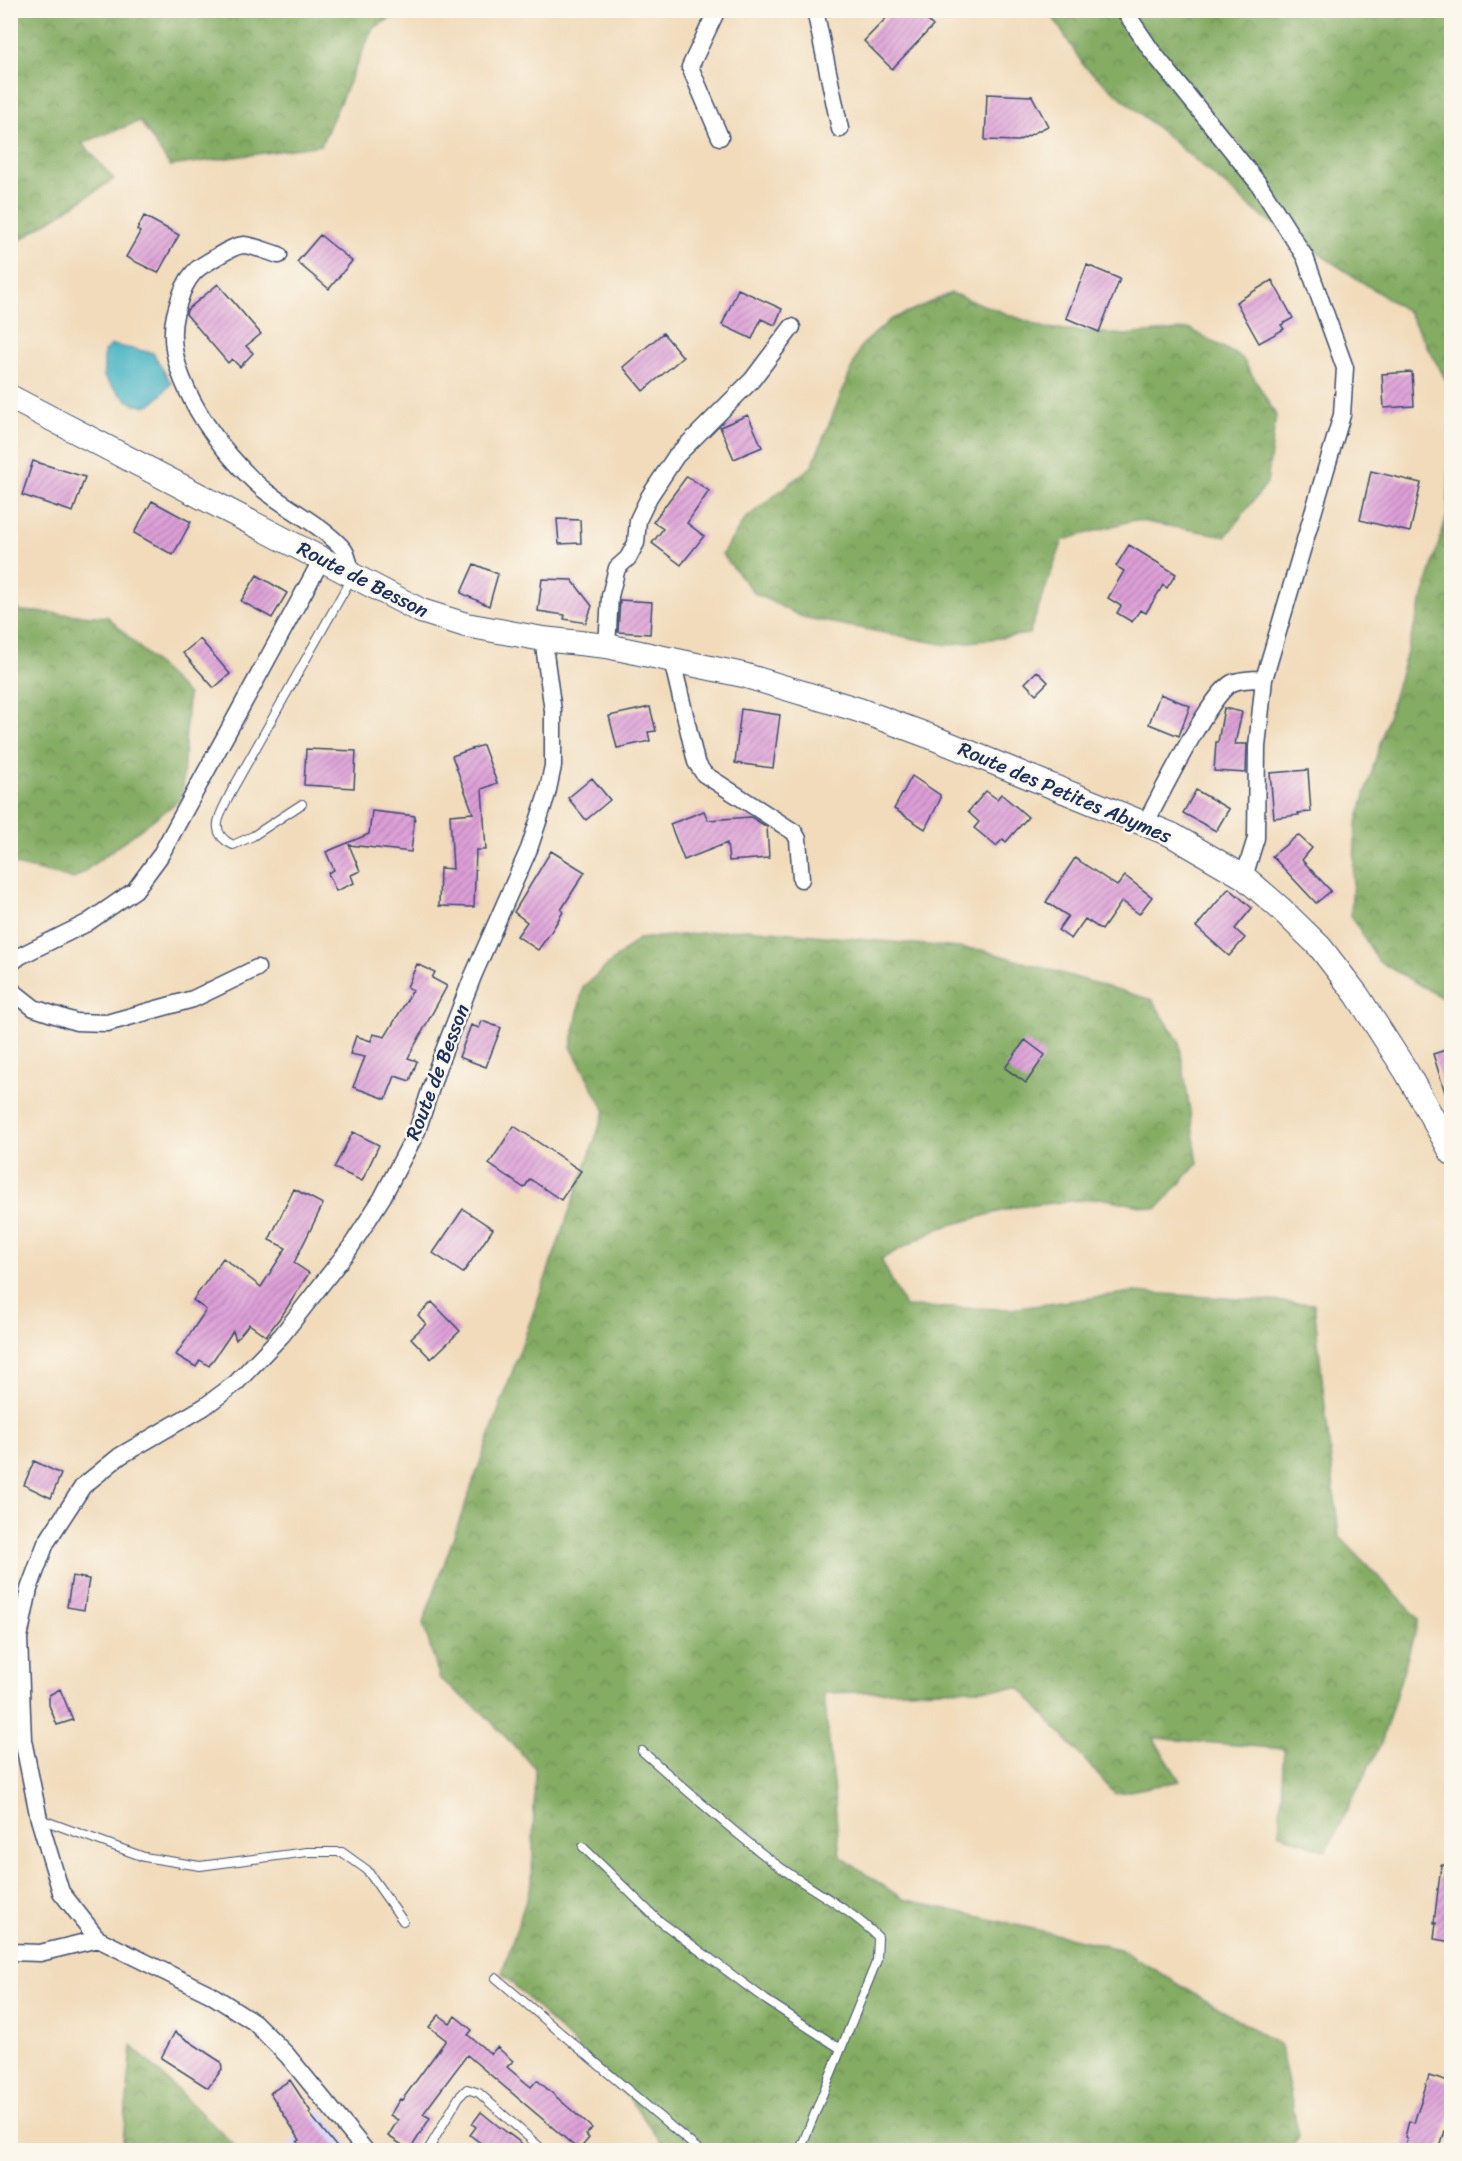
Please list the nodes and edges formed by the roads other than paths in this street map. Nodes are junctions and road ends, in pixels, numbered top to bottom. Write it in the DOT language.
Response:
graph roads {
  1 [pos="717,10"];
  2 [pos="815,10"];
  3 [pos="1124,10"];
  4 [pos="840,129"];
  5 [pos="720,137"];
  6 [pos="279,255"];
  7 [pos="792,327"];
  8 [pos="11,398"];
  9 [pos="338,569"];
  10 [pos="543,639"];
  11 [pos="606,646"];
  12 [pos="672,660"];
  13 [pos="1264,679"];
  14 [pos="302,804"];
  15 [pos="1145,824"];
  16 [pos="1244,877"];
  17 [pos="801,879"];
  18 [pos="10,964"];
  19 [pos="257,968"];
  20 [pos="10,990"];
  21 [pos="1452,1153"];
  22 [pos="642,1751"];
  23 [pos="39,1819"];
  24 [pos="583,1847"];
  25 [pos="403,1921"];
  26 [pos="98,1939"];
  27 [pos="10,1953"];
  28 [pos="496,1977"];
  29 [pos="841,2049"];
  30 [pos="365,2151"];
  31 [pos="429,2151"];
  32 [pos="543,2151"];
  33 [pos="699,2151"];
  34 [pos="800,2151"];
  1 -- 5 [label="street"];
  2 -- 4 [label="street"];
  3 -- 13 [label="street"];
  6 -- 9 [label="street"];
  7 -- 11 [label="street"];
  8 -- 9 [label="main road, Route de Besson"];
  9 -- 10 [label="main road, Route de Besson"];
  9 -- 14 [label="lane"];
  9 -- 18 [label="street"];
  10 -- 11 [label="main road, Route des Petites Abymes"];
  10 -- 23 [label="street, Route de Besson"];
  11 -- 12 [label="main road, Route des Petites Abymes"];
  12 -- 15 [label="main road, Route des Petites Abymes"];
  12 -- 17 [label="street"];
  13 -- 15 [label="street"];
  13 -- 16 [label="street"];
  15 -- 16 [label="main road, Route des Petites Abymes"];
  16 -- 21 [label="main road, Route des Petites Abymes"];
  19 -- 20 [label="street"];
  22 -- 29 [label="lane"];
  23 -- 25 [label="lane"];
  23 -- 26 [label="street, Route de Besson"];
  24 -- 29 [label="lane"];
  26 -- 27 [label="street"];
  26 -- 30 [label="street"];
  28 -- 33 [label="lane"];
  29 -- 34 [label="lane"];
  31 -- 32 [label="lane"];
}
